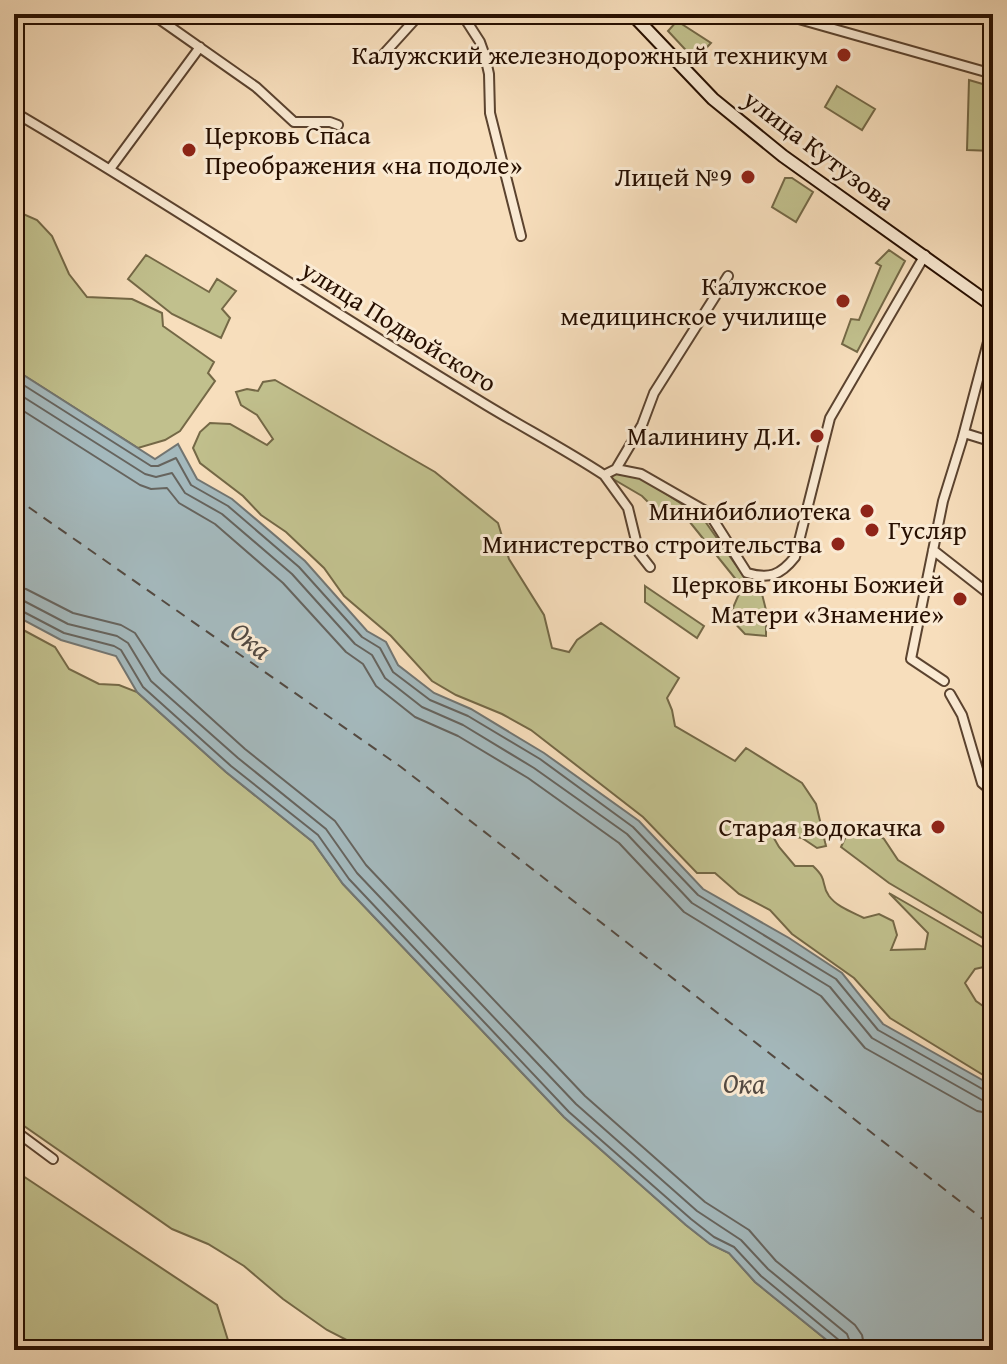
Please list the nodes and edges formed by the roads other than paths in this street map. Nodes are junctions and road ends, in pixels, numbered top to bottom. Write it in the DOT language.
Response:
graph roads {
  1 [pos="20,14"];
  2 [pos="152,14"];
  3 [pos="420,14"];
  4 [pos="462,14"];
  5 [pos="632,14"];
  6 [pos="781,14"];
  7 [pos="14,21"];
  8 [pos="200,47"];
  9 [pos="381,57"];
  10 [pos="993,74"];
  11 [pos="14,112"];
  12 [pos="338,125"];
  13 [pos="110,169"];
  14 [pos="521,236"];
  15 [pos="925,255"];
  16 [pos="728,276"];
  17 [pos="993,306"];
  18 [pos="993,323"];
  19 [pos="964,433"];
  20 [pos="993,442"];
  21 [pos="616,469"];
  22 [pos="604,475"];
  23 [pos="933,550"];
  24 [pos="650,567"];
  25 [pos="993,597"];
  26 [pos="944,681"];
  27 [pos="950,694"];
  28 [pos="993,792"];
  29 [pos="14,1130"];
  30 [pos="53,1159"];
  1 -- 7 [label="street"];
  2 -- 8 [label="street"];
  3 -- 9 [label="street"];
  4 -- 14 [label="street"];
  5 -- 15 [label="main road, улица Кутузова"];
  6 -- 10 [label="street"];
  8 -- 12 [label="street"];
  8 -- 13 [label="street"];
  11 -- 13 [label="street, улица Подвойского"];
  13 -- 22 [label="street, улица Подвойского"];
  15 -- 17 [label="main road, улица Кутузова"];
  15 -- 21 [label="street"];
  16 -- 21 [label="street"];
  18 -- 19 [label="street"];
  19 -- 20 [label="street"];
  19 -- 23 [label="street"];
  21 -- 22 [label="street"];
  22 -- 24 [label="street"];
  23 -- 25 [label="street"];
  23 -- 26 [label="street"];
  27 -- 28 [label="street"];
  29 -- 30 [label="street"];
}
